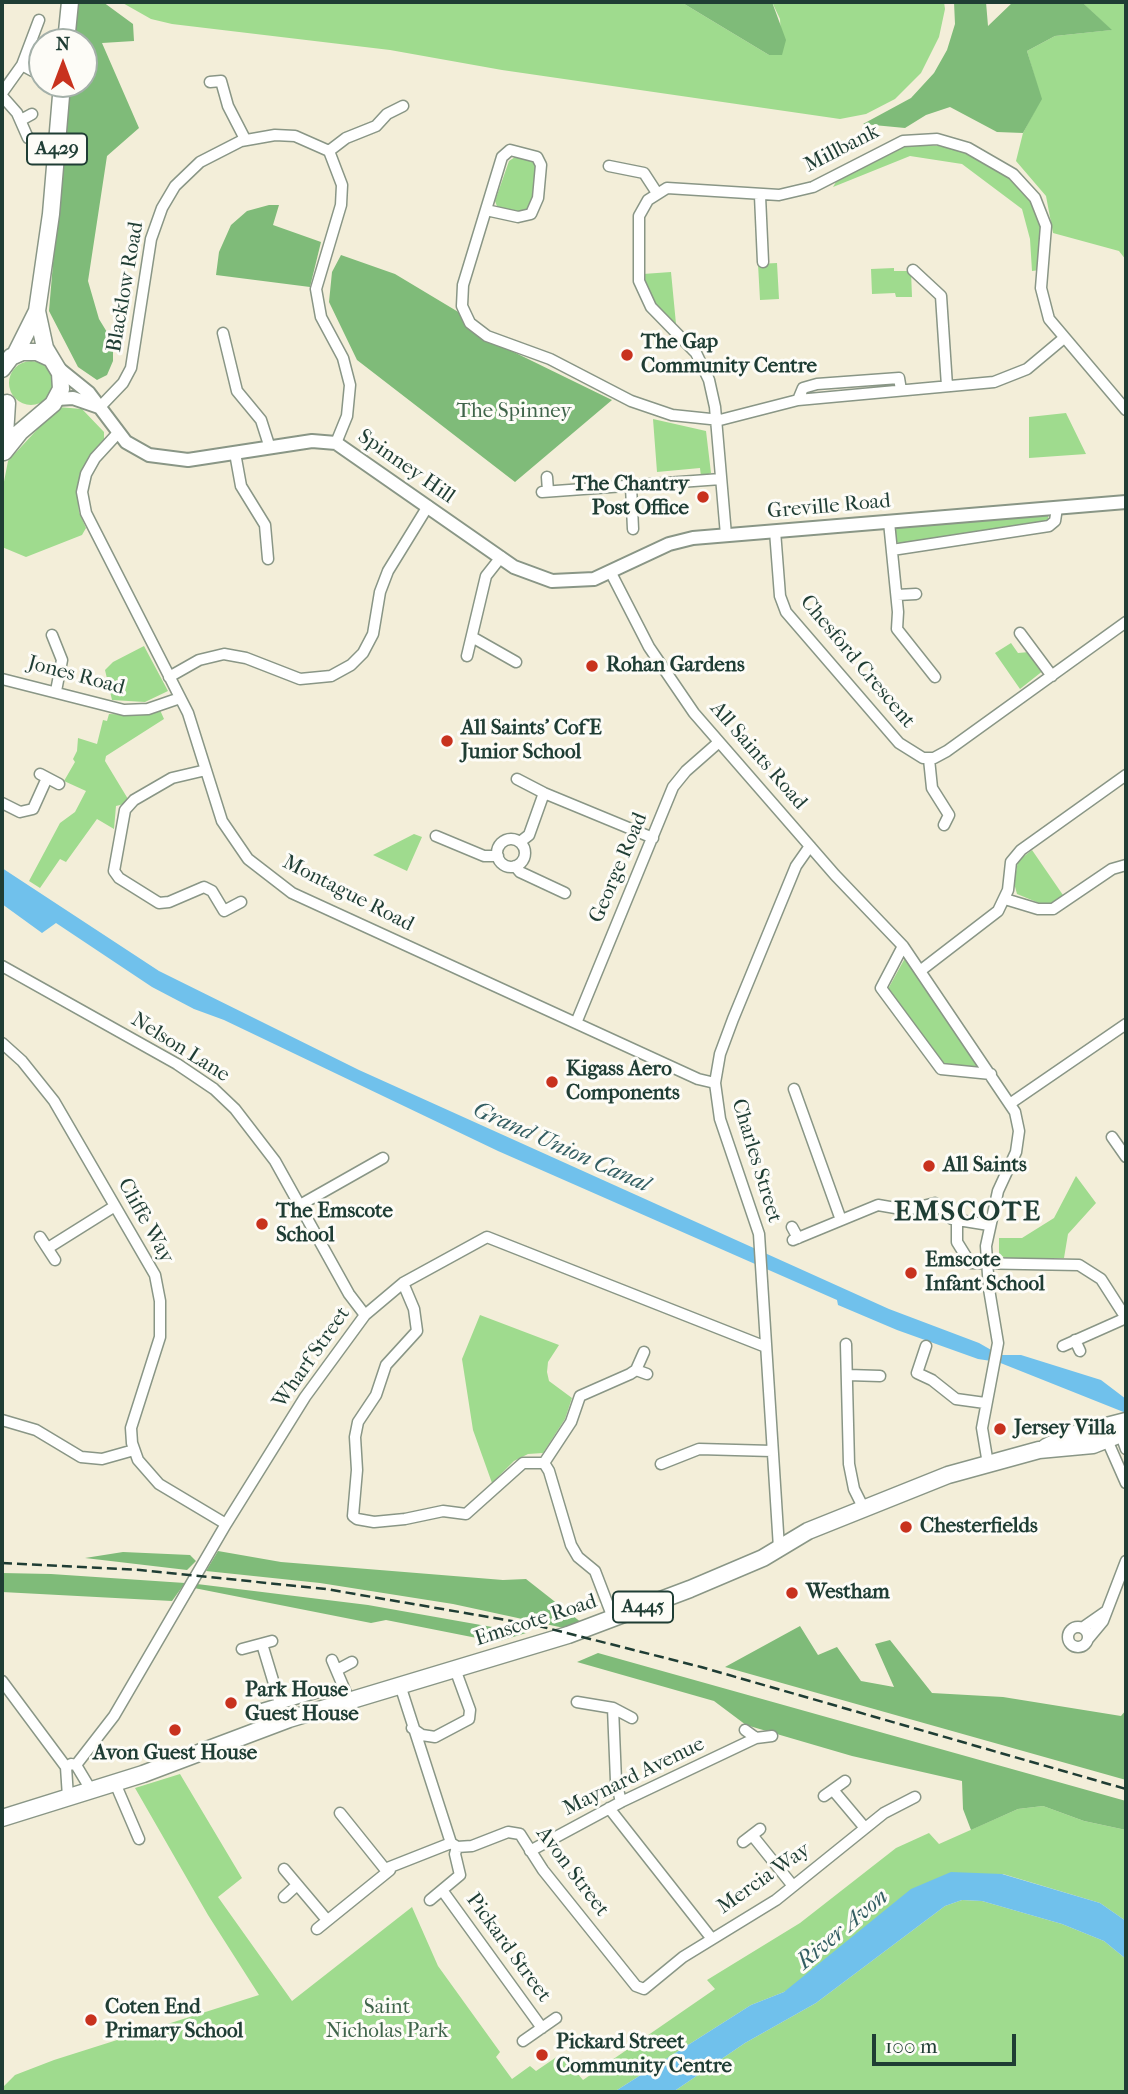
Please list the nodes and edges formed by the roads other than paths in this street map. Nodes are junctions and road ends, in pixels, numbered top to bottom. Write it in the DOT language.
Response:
graph roads {
  1 [pos="70,2"];
  2 [pos="39,20"];
  3 [pos="67,28"];
  4 [pos="22,65"];
  5 [pos="28,68"];
  6 [pos="210,82"];
  7 [pos="2,94"];
  8 [pos="61,98"];
  9 [pos="403,106"];
  10 [pos="32,114"];
  11 [pos="21,120"];
  12 [pos="28,138"];
  13 [pos="245,139"];
  14 [pos="329,151"];
  15 [pos="609,166"];
  16 [pos="657,193"];
  17 [pos="760,196"];
  18 [pos="486,210"];
  19 [pos="763,262"];
  20 [pos="913,270"];
  21 [pos="37,311"];
  22 [pos="223,333"];
  23 [pos="1065,338"];
  24 [pos="7,362"];
  25 [pos="54,363"];
  26 [pos="947,386"];
  27 [pos="4,400"];
  28 [pos="52,405"];
  29 [pos="99,408"];
  30 [pos="1126,410"];
  31 [pos="716,420"];
  32 [pos="118,433"];
  33 [pos="336,443"];
  34 [pos="270,448"];
  35 [pos="234,453"];
  36 [pos="3,456"];
  37 [pos="547,477"];
  38 [pos="721,478"];
  39 [pos="631,486"];
  40 [pos="1126,502"];
  41 [pos="428,506"];
  42 [pos="1057,508"];
  43 [pos="889,522"];
  44 [pos="633,528"];
  45 [pos="775,531"];
  46 [pos="726,535"];
  47 [pos="892,550"];
  48 [pos="501,557"];
  49 [pos="268,559"];
  50 [pos="611,573"];
  51 [pos="916,594"];
  52 [pos="897,595"];
  53 [pos="1126,621"];
  54 [pos="1020,633"];
  55 [pos="52,635"];
  56 [pos="472,637"];
  57 [pos="467,656"];
  58 [pos="516,662"];
  59 [pos="1052,676"];
  60 [pos="169,677"];
  61 [pos="935,677"];
  62 [pos="2,678"];
  63 [pos="56,691"];
  64 [pos="180,698"];
  65 [pos="719,742"];
  66 [pos="929,759"];
  67 [pos="206,770"];
  68 [pos="1126,775"];
  69 [pos="517,779"];
  70 [pos="59,784"];
  71 [pos="544,793"];
  72 [pos="2,803"];
  73 [pos="944,825"];
  74 [pos="436,836"];
  75 [pos="653,838"];
  76 [pos="520,842"];
  77 [pos="810,846"];
  78 [pos="498,856"];
  79 [pos="1126,865"];
  80 [pos="515,866"];
  81 [pos="565,893"];
  82 [pos="1006,899"];
  83 [pos="241,902"];
  84 [pos="903,946"];
  85 [pos="2,966"];
  86 [pos="920,971"];
  87 [pos="576,1023"];
  88 [pos="1126,1024"];
  89 [pos="2,1043"];
  90 [pos="991,1074"];
  91 [pos="715,1083"];
  92 [pos="794,1089"];
  93 [pos="1011,1103"];
  94 [pos="1112,1137"];
  95 [pos="1124,1151"];
  96 [pos="383,1158"];
  97 [pos="300,1205"];
  98 [pos="116,1206"];
  99 [pos="841,1220"];
  100 [pos="957,1221"];
  101 [pos="989,1225"];
  102 [pos="792,1227"];
  103 [pos="40,1237"];
  104 [pos="48,1248"];
  105 [pos="55,1260"];
  106 [pos="987,1265"];
  107 [pos="403,1283"];
  108 [pos="365,1315"];
  109 [pos="1126,1318"];
  110 [pos="1075,1340"];
  111 [pos="846,1344"];
  112 [pos="926,1346"];
  113 [pos="1063,1346"];
  114 [pos="766,1347"];
  115 [pos="1080,1351"];
  116 [pos="644,1352"];
  117 [pos="636,1370"];
  118 [pos="647,1374"];
  119 [pos="848,1375"];
  120 [pos="880,1376"];
  121 [pos="985,1403"];
  122 [pos="2,1420"];
  123 [pos="1121,1433"];
  124 [pos="134,1450"];
  125 [pos="1039,1450"];
  126 [pos="772,1451"];
  127 [pos="544,1463"];
  128 [pos="661,1464"];
  129 [pos="988,1464"];
  130 [pos="1126,1483"];
  131 [pos="863,1507"];
  132 [pos="226,1524"];
  133 [pos="779,1548"];
  134 [pos="1126,1561"];
  135 [pos="1105,1612"];
  136 [pos="613,1618"];
  137 [pos="1082,1628"];
  138 [pos="1088,1639"];
  139 [pos="242,1649"];
  140 [pos="332,1660"];
  141 [pos="352,1662"];
  142 [pos="455,1669"];
  143 [pos="337,1670"];
  144 [pos="2,1681"];
  145 [pos="400,1685"];
  146 [pos="325,1690"];
  147 [pos="349,1700"];
  148 [pos="577,1702"];
  149 [pos="612,1708"];
  150 [pos="252,1712"];
  151 [pos="283,1712"];
  152 [pos="632,1718"];
  153 [pos="412,1728"];
  154 [pos="745,1730"];
  155 [pos="772,1736"];
  156 [pos="435,1737"];
  157 [pos="756,1738"];
  158 [pos="424,1761"];
  159 [pos="71,1766"];
  160 [pos="845,1781"];
  161 [pos="116,1783"];
  162 [pos="91,1790"];
  163 [pos="68,1797"];
  164 [pos="915,1797"];
  165 [pos="621,1802"];
  166 [pos="609,1808"];
  167 [pos="340,1813"];
  168 [pos="2,1818"];
  169 [pos="865,1828"];
  170 [pos="752,1835"];
  171 [pos="139,1839"];
  172 [pos="454,1845"];
  173 [pos="530,1851"];
  174 [pos="284,1869"];
  175 [pos="390,1870"];
  176 [pos="297,1885"];
  177 [pos="793,1886"];
  178 [pos="442,1891"];
  179 [pos="284,1897"];
  180 [pos="430,1900"];
  181 [pos="327,1920"];
  182 [pos="317,1929"];
  183 [pos="712,1939"];
  184 [pos="636,1986"];
  185 [pos="556,2018"];
  186 [pos="542,2028"];
  187 [pos="523,2041"];
  1 -- 3 [label="main road"];
  2 -- 4 [label="street"];
  4 -- 5 [label="street"];
  4 -- 7 [label="street"];
  6 -- 13 [label="street"];
  7 -- 11 [label="street"];
  8 -- 21 [label="main road, A429"];
  9 -- 14 [label="street"];
  10 -- 11 [label="street"];
  11 -- 12 [label="street"];
  13 -- 14 [label="street, Blacklow Road"];
  13 -- 29 [label="street, Blacklow Road"];
  14 -- 33 [label="street"];
  15 -- 16 [label="street"];
  16 -- 17 [label="street, Millbank"];
  16 -- 31 [label="street"];
  17 -- 19 [label="street"];
  17 -- 23 [label="street, Millbank"];
  18 -- 18 [label="street"];
  18 -- 31 [label="street"];
  20 -- 26 [label="street"];
  21 -- 24 [label="main road"];
  21 -- 25 [label="main road"];
  22 -- 34 [label="street"];
  23 -- 26 [label="street"];
  23 -- 30 [label="street, Millbank"];
  24 -- 25 [label="main road"];
  25 -- 28 [label="main road"];
  25 -- 29 [label="street, Spinney Hill"];
  26 -- 31 [label="street"];
  27 -- 28 [label="main road"];
  27 -- 36 [label="main road"];
  28 -- 29 [label="street"];
  28 -- 36 [label="main road"];
  29 -- 32 [label="street, Spinney Hill"];
  31 -- 38 [label="street"];
  32 -- 35 [label="street, Spinney Hill"];
  32 -- 60 [label="street, Montague Road"];
  33 -- 34 [label="street, Spinney Hill"];
  33 -- 41 [label="street, Spinney Hill"];
  34 -- 35 [label="street, Spinney Hill"];
  35 -- 49 [label="street"];
  37 -- 39 [label="street"];
  38 -- 39 [label="street"];
  38 -- 46 [label="street"];
  39 -- 44 [label="street"];
  40 -- 42 [label="street, Greville Road"];
  41 -- 48 [label="street, Spinney Hill"];
  41 -- 60 [label="street"];
  42 -- 43 [label="street, Greville Road"];
  42 -- 47 [label="street"];
  43 -- 45 [label="street, Greville Road"];
  43 -- 47 [label="street"];
  45 -- 46 [label="street, Greville Road"];
  45 -- 66 [label="street, Chesford Crescent"];
  46 -- 50 [label="street, Greville Road"];
  47 -- 52 [label="street"];
  48 -- 50 [label="street, Spinney Hill"];
  48 -- 56 [label="street"];
  50 -- 65 [label="street, All Saints Road"];
  51 -- 52 [label="street"];
  52 -- 61 [label="street"];
  53 -- 59 [label="street"];
  54 -- 59 [label="street"];
  55 -- 63 [label="street"];
  56 -- 57 [label="street"];
  56 -- 58 [label="street"];
  59 -- 66 [label="street"];
  60 -- 64 [label="street, Montague Road"];
  62 -- 63 [label="street, Jones Road"];
  63 -- 64 [label="street, Jones Road"];
  64 -- 67 [label="street, Montague Road"];
  65 -- 75 [label="street, George Road"];
  65 -- 77 [label="street, All Saints Road"];
  66 -- 73 [label="street"];
  67 -- 83 [label="street"];
  67 -- 87 [label="street, Montague Road"];
  68 -- 82 [label="street"];
  69 -- 71 [label="street"];
  70 -- 72 [label="street"];
  71 -- 75 [label="street"];
  71 -- 76 [label="street"];
  74 -- 78 [label="street"];
  75 -- 87 [label="street, George Road"];
  76 -- 78 [label="street"];
  76 -- 80 [label="street"];
  77 -- 84 [label="street, All Saints Road"];
  77 -- 91 [label="street, Charles Street"];
  78 -- 80 [label="street"];
  79 -- 82 [label="street"];
  80 -- 81 [label="street"];
  82 -- 86 [label="street"];
  84 -- 86 [label="street, All Saints Road"];
  84 -- 90 [label="street"];
  85 -- 97 [label="street, Nelson Lane"];
  86 -- 90 [label="street, All Saints Road"];
  87 -- 91 [label="street, Montague Road"];
  88 -- 93 [label="street"];
  89 -- 98 [label="street, Cliffe Way"];
  90 -- 93 [label="street, All Saints Road"];
  91 -- 114 [label="street, Charles Street"];
  92 -- 99 [label="street"];
  93 -- 101 [label="street, All Saints Road"];
  94 -- 95 [label="street"];
  96 -- 97 [label="street"];
  97 -- 108 [label="street, Nelson Lane"];
  98 -- 104 [label="street"];
  98 -- 124 [label="street, Cliffe Way"];
  99 -- 100 [label="street"];
  99 -- 102 [label="street"];
  100 -- 101 [label="street"];
  100 -- 106 [label="street"];
  101 -- 106 [label="street, All Saints Road"];
  103 -- 104 [label="street"];
  104 -- 105 [label="street"];
  106 -- 109 [label="street"];
  106 -- 121 [label="street, All Saints Road"];
  107 -- 108 [label="street, Wharf Street"];
  107 -- 114 [label="street, Wharf Street"];
  107 -- 127 [label="street"];
  108 -- 132 [label="street, Wharf Street"];
  109 -- 110 [label="street"];
  110 -- 113 [label="street"];
  110 -- 115 [label="street"];
  111 -- 119 [label="street"];
  112 -- 121 [label="street"];
  114 -- 126 [label="street, Charles Street"];
  116 -- 117 [label="street"];
  117 -- 118 [label="street"];
  117 -- 127 [label="street"];
  119 -- 120 [label="street"];
  119 -- 131 [label="street"];
  121 -- 129 [label="street, All Saints Road"];
  122 -- 124 [label="street"];
  123 -- 125 [label="main road, Emscote Road / A445"];
  123 -- 125 [label="main road, Emscote Road / A445"];
  123 -- 130 [label="street"];
  124 -- 132 [label="street"];
  125 -- 129 [label="main road, Emscote Road / A445"];
  126 -- 128 [label="street"];
  126 -- 133 [label="street, Charles Street"];
  127 -- 136 [label="street"];
  129 -- 131 [label="main road, Emscote Road / A445"];
  131 -- 133 [label="main road, Emscote Road / A445"];
  132 -- 159 [label="street, Wharf Street"];
  133 -- 136 [label="main road, Emscote Road / A445"];
  134 -- 135 [label="street"];
  135 -- 137 [label="street"];
  135 -- 138 [label="street"];
  136 -- 142 [label="main road, Emscote Road / A445"];
  137 -- 138 [label="street"];
  137 -- 138 [label="street"];
  139 -- 151 [label="street"];
  140 -- 143 [label="street"];
  141 -- 143 [label="street"];
  142 -- 145 [label="main road, Emscote Road / A445"];
  142 -- 156 [label="street"];
  143 -- 147 [label="street"];
  144 -- 159 [label="street"];
  145 -- 147 [label="main road, Emscote Road / A445"];
  145 -- 153 [label="street, Pickard Street"];
  146 -- 151 [label="street"];
  147 -- 151 [label="main road, Emscote Road / A445"];
  148 -- 149 [label="street"];
  149 -- 152 [label="street"];
  149 -- 165 [label="street"];
  150 -- 151 [label="street"];
  151 -- 161 [label="main road, Emscote Road / A445"];
  153 -- 156 [label="street"];
  153 -- 158 [label="street, Pickard Street"];
  154 -- 157 [label="street"];
  155 -- 157 [label="street, Maynard Avenue"];
  156 -- 158 [label="street"];
  157 -- 165 [label="street, Maynard Avenue"];
  158 -- 172 [label="street, Pickard Street"];
  159 -- 162 [label="street"];
  159 -- 163 [label="street"];
  160 -- 169 [label="street"];
  161 -- 162 [label="main road, A445"];
  161 -- 171 [label="street"];
  162 -- 163 [label="main road, A445"];
  163 -- 168 [label="main road, A445"];
  164 -- 169 [label="street, Mercia Way"];
  165 -- 166 [label="street, Maynard Avenue"];
  166 -- 173 [label="street, Maynard Avenue"];
  166 -- 183 [label="street"];
  167 -- 175 [label="street"];
  169 -- 177 [label="street, Mercia Way"];
  170 -- 177 [label="street"];
  172 -- 173 [label="street, Avon Street"];
  172 -- 175 [label="street"];
  172 -- 178 [label="street, Pickard Street"];
  173 -- 184 [label="street, Avon Street"];
  174 -- 176 [label="street"];
  175 -- 181 [label="street"];
  176 -- 179 [label="street"];
  176 -- 181 [label="street"];
  177 -- 183 [label="street, Mercia Way"];
  178 -- 180 [label="street, Pickard Street"];
  178 -- 186 [label="street, Pickard Street"];
  181 -- 182 [label="street"];
  183 -- 184 [label="street, Mercia Way"];
  185 -- 186 [label="street, Pickard Street"];
  186 -- 187 [label="street, Pickard Street"];
}
